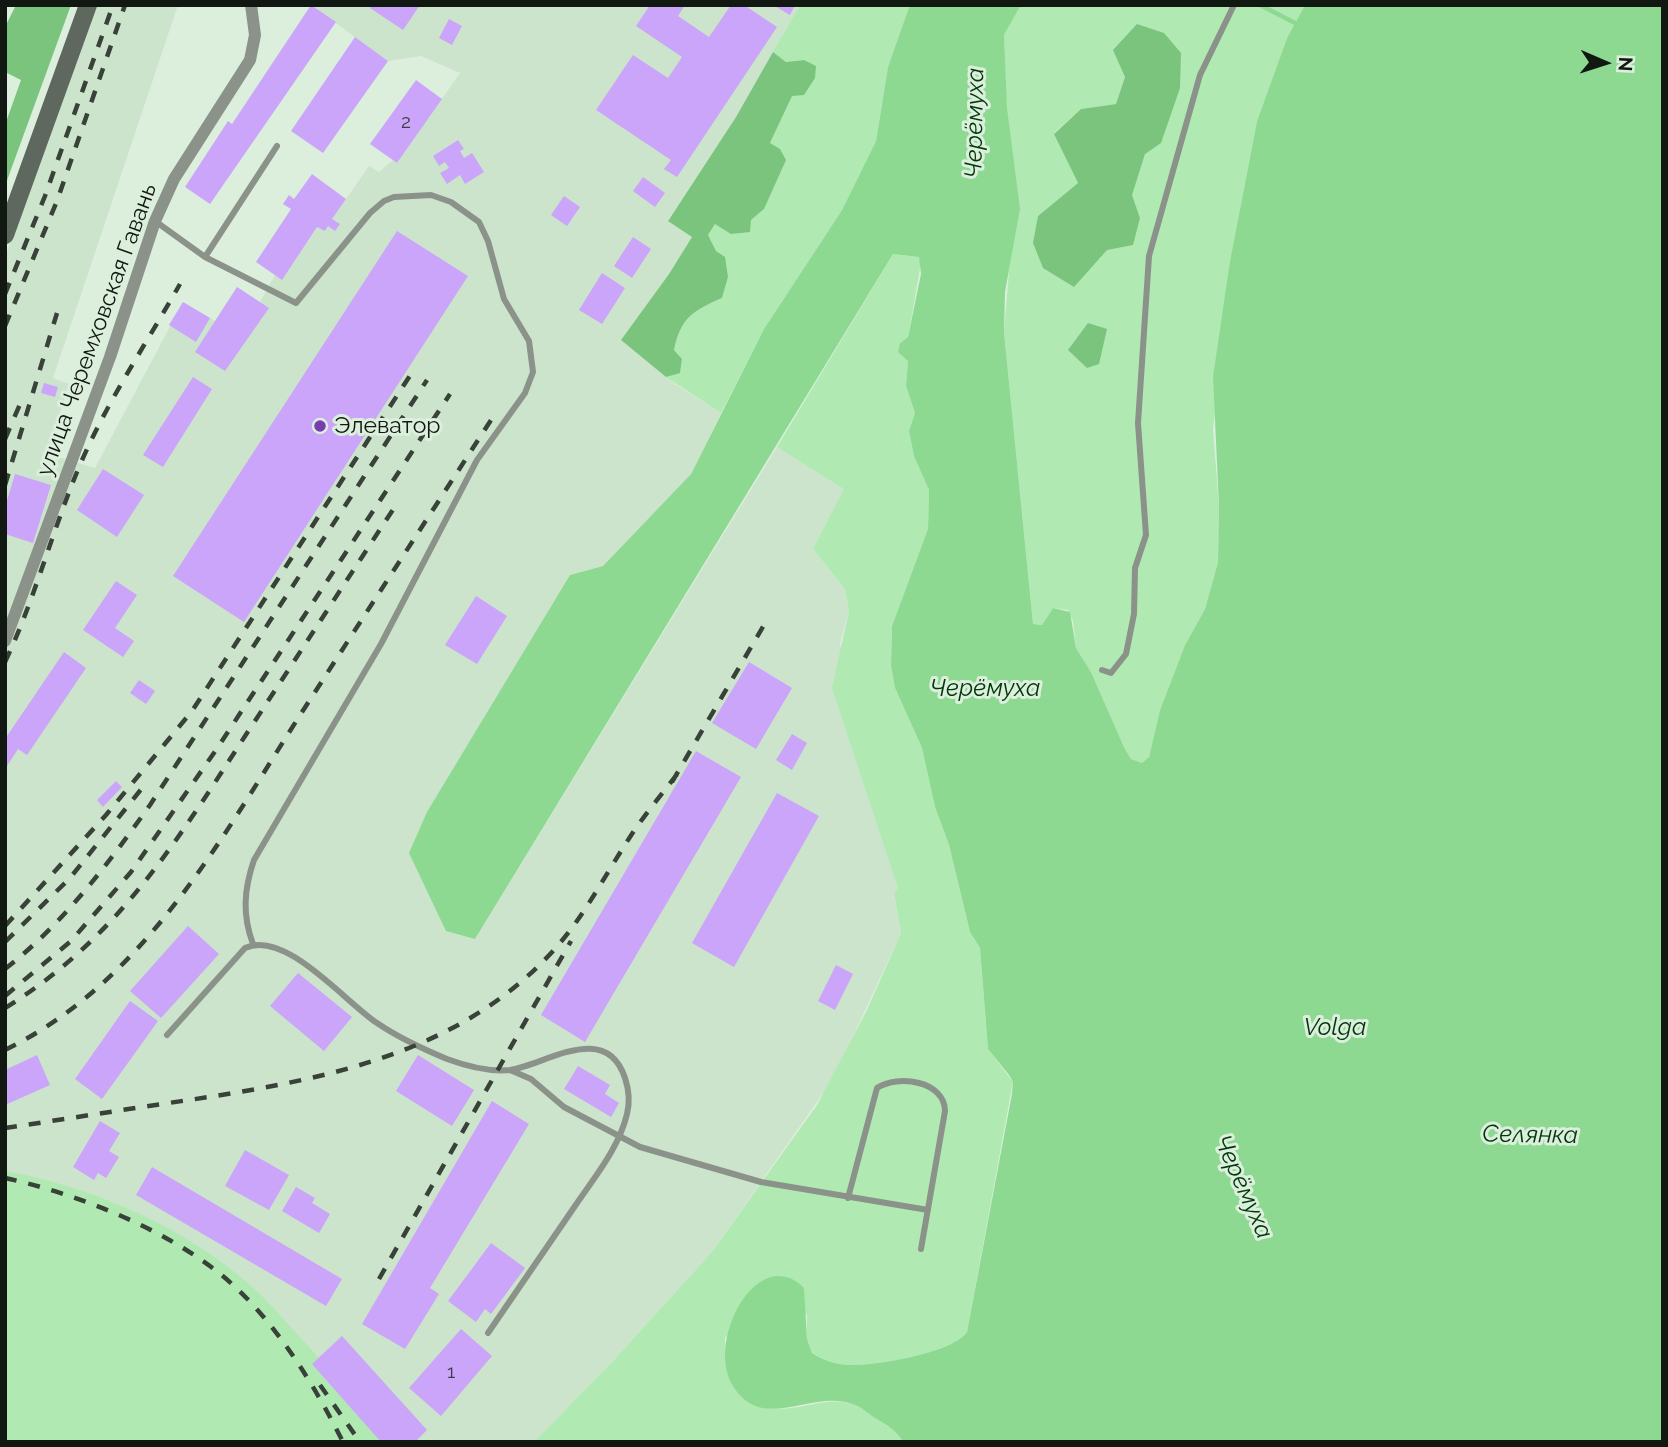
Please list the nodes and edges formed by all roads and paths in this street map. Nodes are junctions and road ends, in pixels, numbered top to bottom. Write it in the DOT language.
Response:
graph roads {
  1 [pos="88,5"];
  2 [pos="251,5"];
  3 [pos="1234,5"];
  4 [pos="276,146"];
  5 [pos="155,221"];
  6 [pos="5,235"];
  7 [pos="205,257"];
  8 [pos="5,640"];
  9 [pos="1102,670"];
  10 [pos="253,944"];
  11 [pos="167,1035"];
  12 [pos="510,1070"];
  13 [pos="618,1137"];
  14 [pos="848,1198"];
  15 [pos="928,1210"];
  16 [pos="921,1249"];
  17 [pos="488,1332"];
  1 -- 6 [label="street"];
  2 -- 5 [label="street, улица Черемховская Гавань"];
  3 -- 9 [label="lane"];
  4 -- 7 [label="lane"];
  5 -- 7 [label="lane"];
  5 -- 8 [label="street, улица Черемховская Гавань"];
  7 -- 10 [label="lane"];
  10 -- 11 [label="lane"];
  10 -- 12 [label="lane"];
  12 -- 13 [label="lane"];
  12 -- 13 [label="lane"];
  13 -- 14 [label="lane"];
  13 -- 17 [label="lane"];
  14 -- 15 [label="lane"];
  14 -- 15 [label="lane"];
  15 -- 16 [label="lane"];
}
